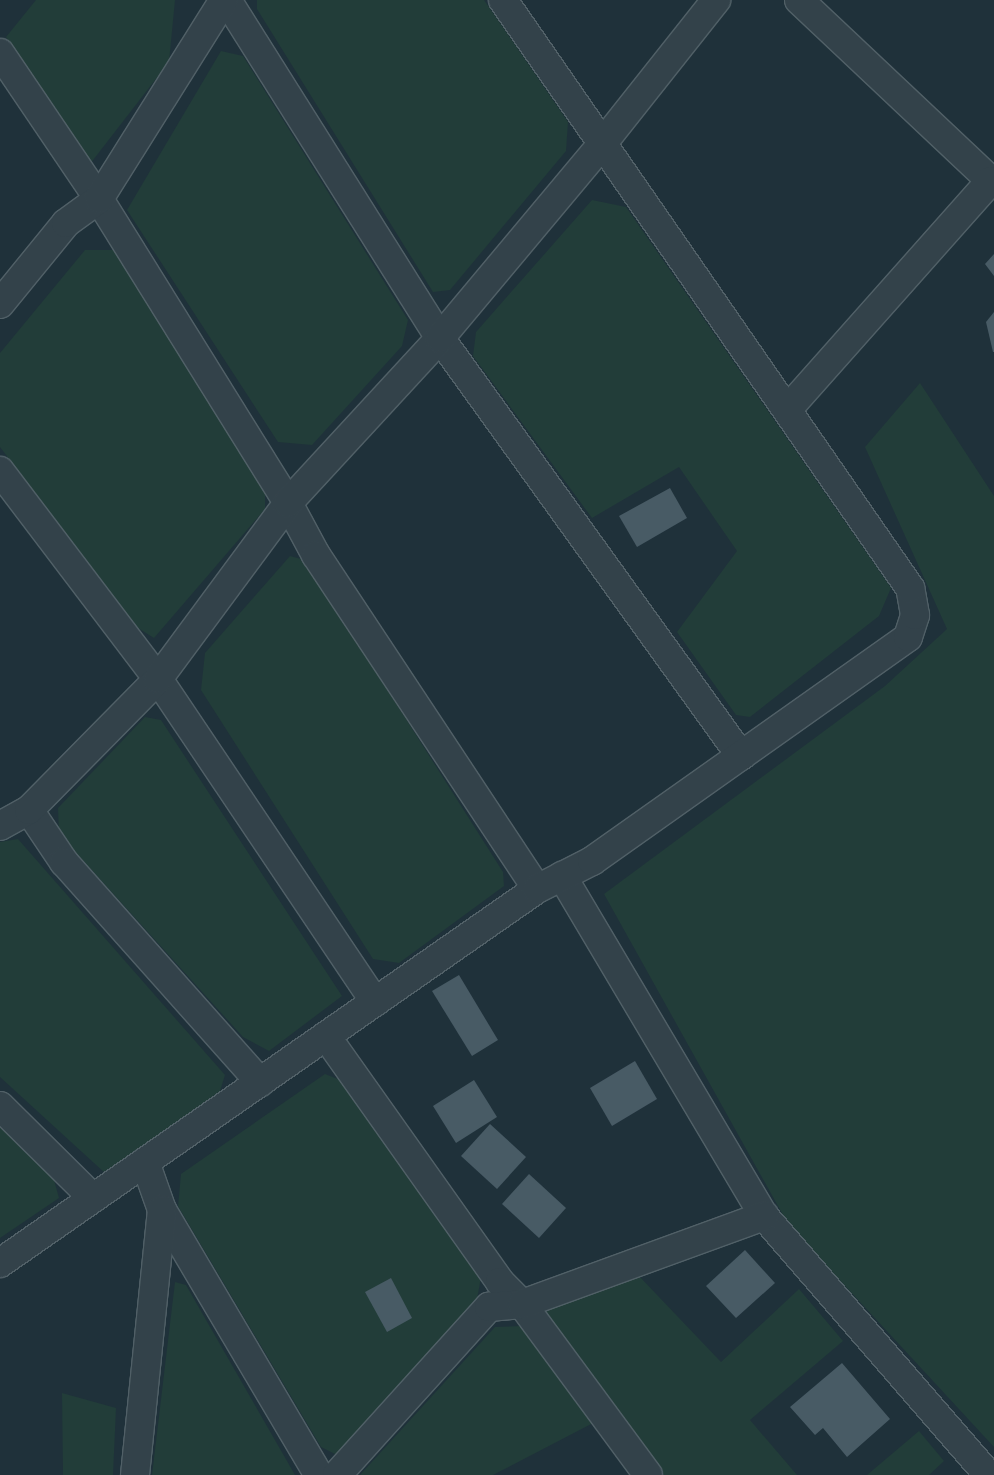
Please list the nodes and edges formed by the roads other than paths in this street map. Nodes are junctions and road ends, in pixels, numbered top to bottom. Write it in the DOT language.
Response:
graph roads {
  1 [pos="225,0"];
  2 [pos="503,0"];
  3 [pos="716,0"];
  4 [pos="800,0"];
  5 [pos="0,53"];
  6 [pos="602,144"];
  7 [pos="992,182"];
  8 [pos="99,199"];
  9 [pos="0,304"];
  10 [pos="440,338"];
  11 [pos="787,410"];
  12 [pos="0,471"];
  13 [pos="288,503"];
  14 [pos="158,679"];
  15 [pos="741,756"];
  16 [pos="29,810"];
  17 [pos="0,826"];
  18 [pos="562,876"];
  19 [pos="537,889"];
  20 [pos="375,1002"];
  21 [pos="326,1036"];
  22 [pos="260,1082"];
  23 [pos="0,1106"];
  24 [pos="145,1162"];
  25 [pos="93,1198"];
  26 [pos="162,1210"];
  27 [pos="764,1216"];
  28 [pos="0,1263"];
  29 [pos="522,1304"];
  30 [pos="135,1475"];
  31 [pos="320,1475"];
  32 [pos="337,1475"];
  33 [pos="648,1475"];
  34 [pos="988,1475"];
  1 -- 8 [label="street"];
  1 -- 10 [label="street"];
  2 -- 6 [label="street"];
  3 -- 6 [label="street"];
  4 -- 7 [label="street"];
  5 -- 8 [label="street"];
  6 -- 10 [label="street"];
  6 -- 11 [label="street"];
  7 -- 11 [label="street"];
  8 -- 9 [label="street"];
  8 -- 13 [label="street"];
  10 -- 13 [label="street"];
  10 -- 15 [label="street"];
  11 -- 15 [label="street"];
  12 -- 14 [label="street"];
  13 -- 14 [label="street"];
  13 -- 19 [label="street"];
  14 -- 16 [label="street"];
  14 -- 20 [label="street"];
  15 -- 18 [label="street"];
  16 -- 17 [label="street"];
  16 -- 22 [label="street"];
  18 -- 19 [label="street"];
  18 -- 27 [label="street"];
  19 -- 20 [label="street"];
  20 -- 21 [label="street"];
  21 -- 22 [label="street"];
  21 -- 29 [label="street"];
  22 -- 24 [label="street"];
  23 -- 25 [label="street"];
  24 -- 25 [label="street"];
  24 -- 26 [label="street"];
  25 -- 28 [label="street"];
  26 -- 30 [label="street"];
  26 -- 31 [label="street"];
  27 -- 29 [label="street"];
  27 -- 34 [label="street"];
  29 -- 32 [label="street"];
  29 -- 33 [label="street"];
}
